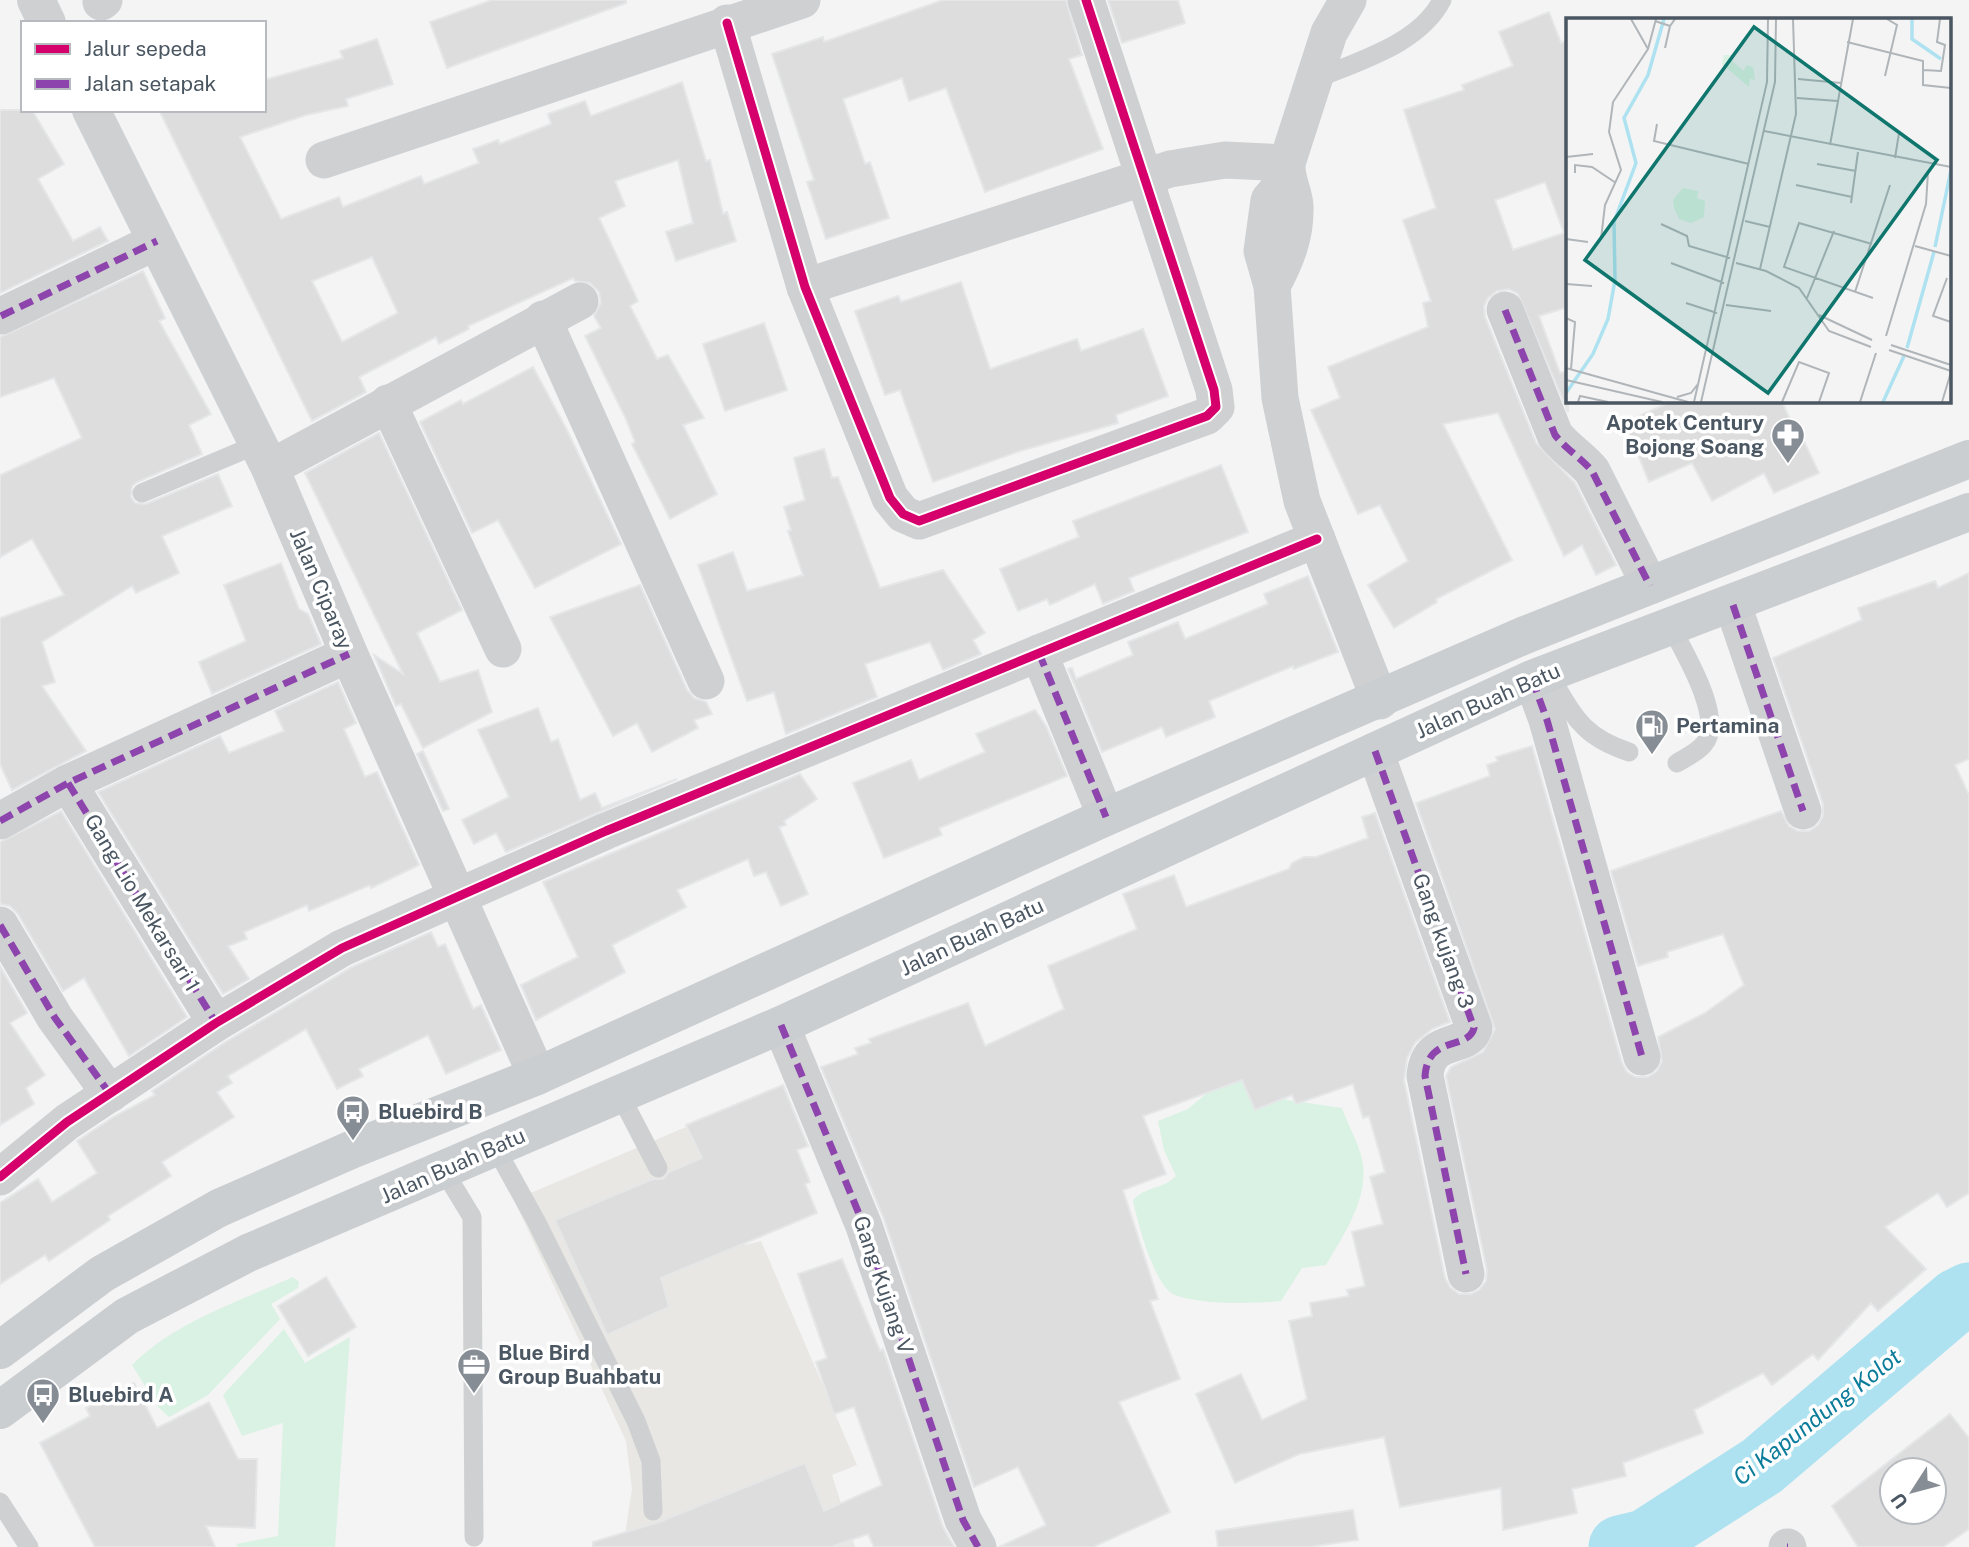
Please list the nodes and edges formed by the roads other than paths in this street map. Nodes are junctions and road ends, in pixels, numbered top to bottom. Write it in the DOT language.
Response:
graph roads {
  1 [pos="36,0"];
  2 [pos="802,0"];
  3 [pos="1086,0"];
  4 [pos="1348,0"];
  5 [pos="1442,0"];
  6 [pos="1329,17"];
  7 [pos="46,21"];
  8 [pos="727,23"];
  9 [pos="1314,80"];
  10 [pos="92,112"];
  11 [pos="324,160"];
  12 [pos="1143,177"];
  13 [pos="1284,187"];
  14 [pos="156,241"];
  15 [pos="805,287"];
  16 [pos="580,301"];
  17 [pos="1505,310"];
  18 [pos="1,316"];
  19 [pos="543,319"];
  20 [pos="388,403"];
  21 [pos="264,456"];
  22 [pos="1969,459"];
  23 [pos="142,493"];
  24 [pos="1969,512"];
  25 [pos="1317,539"];
  26 [pos="1650,586"];
  27 [pos="1733,605"];
  28 [pos="1671,627"];
  29 [pos="503,649"];
  30 [pos="1039,653"];
  31 [pos="349,654"];
  32 [pos="1540,676"];
  33 [pos="706,681"];
  34 [pos="1380,701"];
  35 [pos="1375,751"];
  36 [pos="1629,752"];
  37 [pos="1677,763"];
  38 [pos="68,783"];
  39 [pos="1803,811"];
  40 [pos="1106,817"];
  41 [pos="0,821"];
  42 [pos="456,897"];
  43 [pos="0,925"];
  44 [pos="216,1023"];
  45 [pos="781,1025"];
  46 [pos="1642,1057"];
  47 [pos="537,1076"];
  48 [pos="619,1093"];
  49 [pos="110,1094"];
  50 [pos="495,1147"];
  51 [pos="658,1168"];
  52 [pos="444,1171"];
  53 [pos="0,1177"];
  54 [pos="1466,1273"];
  55 [pos="0,1350"];
  56 [pos="0,1410"];
  57 [pos="0,1502"];
  58 [pos="653,1511"];
  59 [pos="474,1537"];
  60 [pos="29,1547"];
  61 [pos="978,1547"];
  1 -- 7 [label="street"];
  2 -- 8 [label="street"];
  3 -- 12 [label="street"];
  4 -- 6 [label="street"];
  5 -- 9 [label="lane"];
  6 -- 9 [label="street"];
  8 -- 11 [label="street"];
  8 -- 15 [label="street"];
  9 -- 13 [label="street"];
  10 -- 14 [label="street, Jalan Ciparay"];
  12 -- 13 [label="street"];
  12 -- 15 [label="street"];
  12 -- 15 [label="street"];
  13 -- 25 [label="street"];
  14 -- 18 [label="street"];
  14 -- 21 [label="street, Jalan Ciparay"];
  16 -- 19 [label="street"];
  17 -- 26 [label="street"];
  19 -- 20 [label="street"];
  19 -- 33 [label="street"];
  20 -- 21 [label="street"];
  20 -- 29 [label="street"];
  21 -- 23 [label="lane"];
  21 -- 31 [label="street, Jalan Ciparay"];
  22 -- 26 [label="main road"];
  24 -- 27 [label="main road, Jalan Buah Batu"];
  25 -- 30 [label="street"];
  25 -- 34 [label="street"];
  26 -- 28 [label="main road"];
  26 -- 34 [label="main road"];
  27 -- 28 [label="main road, Jalan Buah Batu"];
  27 -- 39 [label="street"];
  28 -- 32 [label="main road, Jalan Buah Batu"];
  28 -- 37 [label="lane"];
  30 -- 40 [label="street"];
  30 -- 42 [label="street"];
  31 -- 38 [label="street"];
  31 -- 42 [label="street, Jalan Ciparay"];
  32 -- 35 [label="main road, Jalan Buah Batu"];
  32 -- 36 [label="lane"];
  32 -- 46 [label="street"];
  34 -- 40 [label="main road"];
  35 -- 45 [label="main road, Jalan Buah Batu"];
  35 -- 54 [label="street, Gang kujang 3"];
  38 -- 41 [label="street"];
  38 -- 44 [label="street, Gang Lio Mekarsari 1"];
  40 -- 47 [label="main road"];
  42 -- 44 [label="street"];
  42 -- 47 [label="street, Jalan Ciparay"];
  43 -- 49 [label="street"];
  44 -- 49 [label="street"];
  45 -- 48 [label="main road, Jalan Buah Batu"];
  45 -- 61 [label="street, Gang Kujang V"];
  47 -- 55 [label="main road"];
  48 -- 50 [label="main road, Jalan Buah Batu"];
  48 -- 51 [label="lane"];
  49 -- 53 [label="street"];
  50 -- 52 [label="main road, Jalan Buah Batu"];
  50 -- 58 [label="lane"];
  52 -- 56 [label="main road, Jalan Buah Batu"];
  52 -- 59 [label="lane"];
  57 -- 60 [label="lane"];
}
